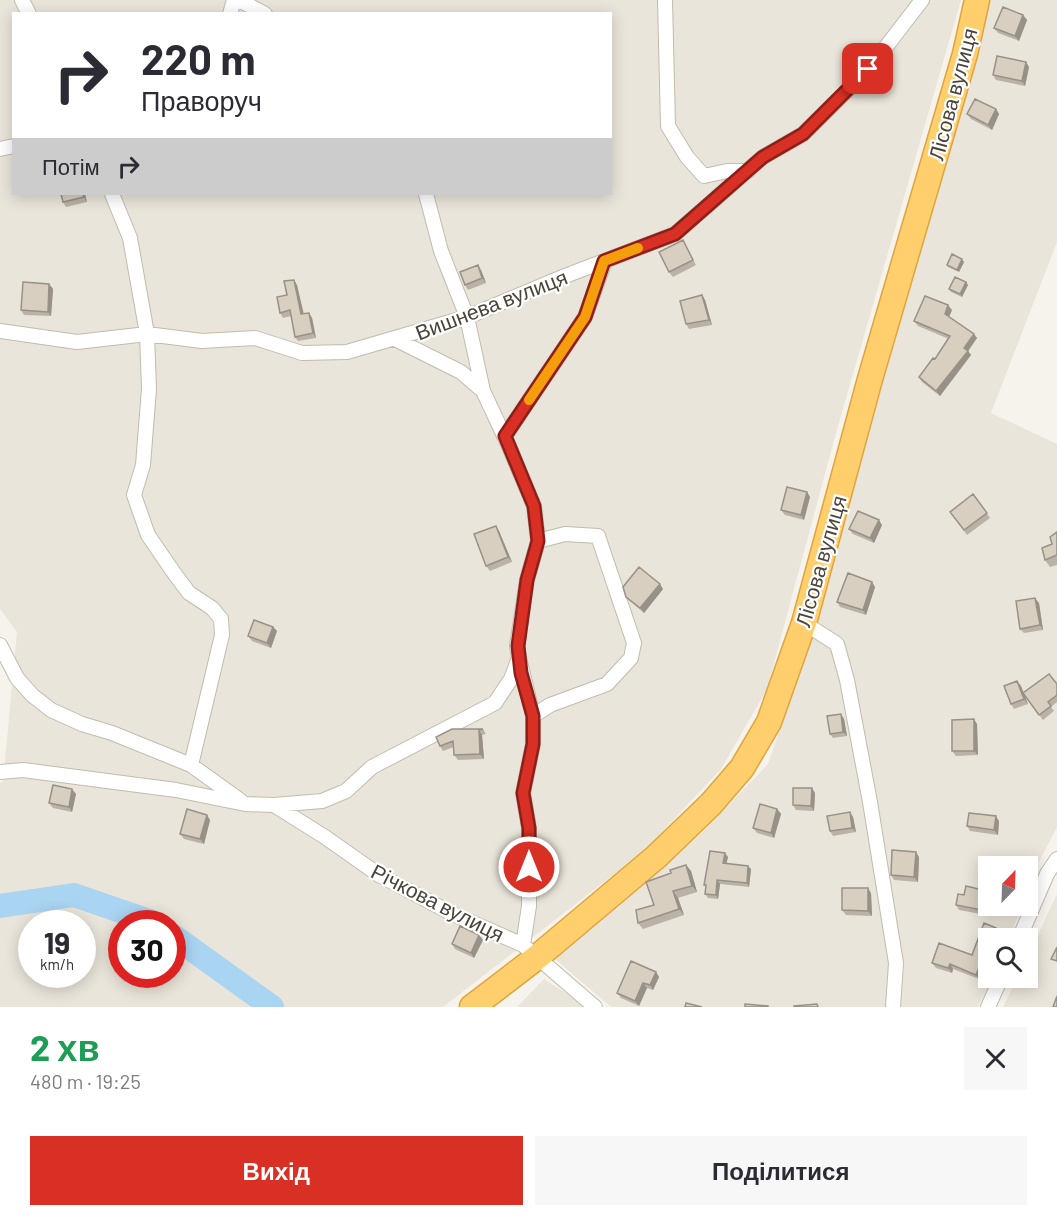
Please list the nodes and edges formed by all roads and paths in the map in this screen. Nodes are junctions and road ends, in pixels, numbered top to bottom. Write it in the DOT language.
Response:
graph roads {
  1 [pos="237,0"];
  2 [pos="665,0"];
  3 [pos="922,0"];
  4 [pos="977,0"];
  5 [pos="261,12"];
  6 [pos="748,171"];
  7 [pos="112,195"];
  8 [pos="426,195"];
  9 [pos="604,261"];
  10 [pos="467,317"];
  11 [pos="0,331"];
  12 [pos="147,334"];
  13 [pos="395,339"];
  14 [pos="483,391"];
  15 [pos="505,436"];
  16 [pos="538,541"];
  17 [pos="804,623"];
  18 [pos="0,645"];
  19 [pos="519,658"];
  20 [pos="533,716"];
  21 [pos="191,765"];
  22 [pos="0,772"];
  23 [pos="245,804"];
  24 [pos="274,805"];
  25 [pos="1057,859"];
  26 [pos="1024,928"];
  27 [pos="530,951"];
  28 [pos="997,988"];
  29 [pos="472,1007"];
  30 [pos="595,1007"];
  31 [pos="893,1007"];
  32 [pos="988,1007"];
  1 -- 5 [label="street"];
  2 -- 6 [label="street"];
  3 -- 6 [label="street, Вишнева вулиця"];
  4 -- 17 [label="highway, Лісова вулиця"];
  6 -- 9 [label="street, Вишнева вулиця"];
  7 -- 12 [label="street"];
  8 -- 10 [label="street"];
  9 -- 10 [label="street, Вишнева вулиця"];
  9 -- 15 [label="street"];
  10 -- 13 [label="street, Вишнева вулиця"];
  10 -- 14 [label="street"];
  11 -- 12 [label="street, Вишнева вулиця"];
  12 -- 13 [label="street, Вишнева вулиця"];
  12 -- 21 [label="street"];
  13 -- 14 [label="street"];
  14 -- 15 [label="street"];
  15 -- 16 [label="street"];
  16 -- 19 [label="street"];
  16 -- 20 [label="street"];
  17 -- 27 [label="highway, Лісова вулиця"];
  17 -- 31 [label="street"];
  18 -- 21 [label="street"];
  19 -- 20 [label="street"];
  19 -- 24 [label="street"];
  20 -- 27 [label="street"];
  21 -- 23 [label="street"];
  22 -- 23 [label="street"];
  23 -- 24 [label="street"];
  24 -- 27 [label="street, Річкова вулиця"];
  25 -- 26 [label="street"];
  27 -- 29 [label="highway, Лісова вулиця"];
  27 -- 30 [label="street, Річкова вулиця"];
  28 -- 32 [label="street"];
}
